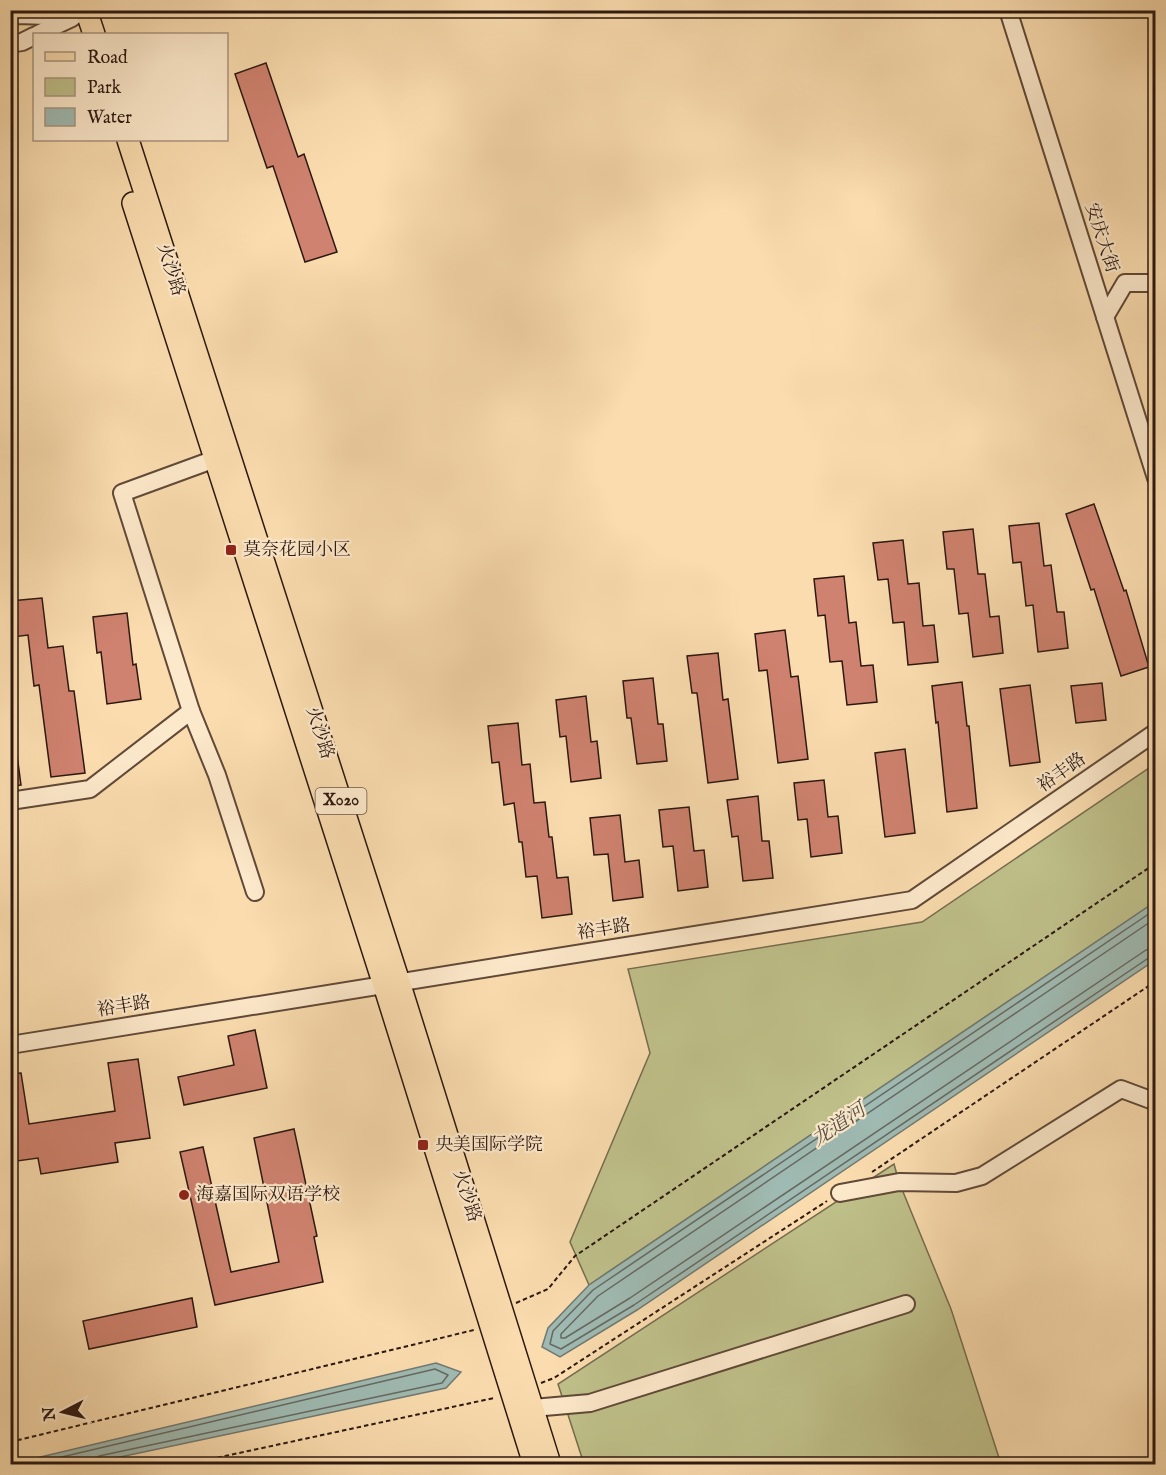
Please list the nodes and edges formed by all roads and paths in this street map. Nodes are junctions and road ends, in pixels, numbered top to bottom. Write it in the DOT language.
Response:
graph roads {
  1 [pos="1008,10"];
  2 [pos="10,16"];
  3 [pos="80,16"];
  4 [pos="41,33"];
  5 [pos="93,33"];
  6 [pos="33,36"];
  7 [pos="10,44"];
  8 [pos="113,141"];
  9 [pos="128,141"];
  10 [pos="1155,283"];
  11 [pos="1105,317"];
  12 [pos="222,457"];
  13 [pos="1155,478"];
  14 [pos="191,711"];
  15 [pos="1155,732"];
  16 [pos="10,801"];
  17 [pos="1155,863"];
  18 [pos="255,891"];
  19 [pos="391,984"];
  20 [pos="10,1045"];
  21 [pos="1155,1102"];
  22 [pos="840,1193"];
  23 [pos="906,1304"];
  24 [pos="496,1318"];
  25 [pos="512,1394"];
  26 [pos="533,1408"];
  27 [pos="10,1442"];
  28 [pos="188,1464"];
  29 [pos="534,1464"];
  30 [pos="550,1464"];
  1 -- 11 [label="street, 安庆大街"];
  2 -- 3 [label="street"];
  3 -- 4 [label="street"];
  3 -- 5 [label="main road"];
  6 -- 7 [label="street"];
  8 -- 12 [label="main road, 火沙路 / X020"];
  9 -- 12 [label="main road, 火沙路 / X020"];
  10 -- 11 [label="street"];
  11 -- 13 [label="street, 安庆大街"];
  12 -- 14 [label="street"];
  12 -- 19 [label="main road, 火沙路 / X020"];
  14 -- 16 [label="street"];
  14 -- 18 [label="street"];
  15 -- 19 [label="street, 裕丰路"];
  17 -- 24 [label="path"];
  19 -- 20 [label="street, 裕丰路"];
  19 -- 24 [label="main road, 火沙路 / X020"];
  21 -- 22 [label="street"];
  23 -- 26 [label="street"];
  24 -- 25 [label="main road, 火沙路 / X020"];
  24 -- 26 [label="main road, 火沙路 / X020"];
  24 -- 27 [label="path"];
  25 -- 28 [label="path"];
  25 -- 29 [label="main road, 火沙路 / X020"];
  26 -- 30 [label="main road, 火沙路 / X020"];
}
